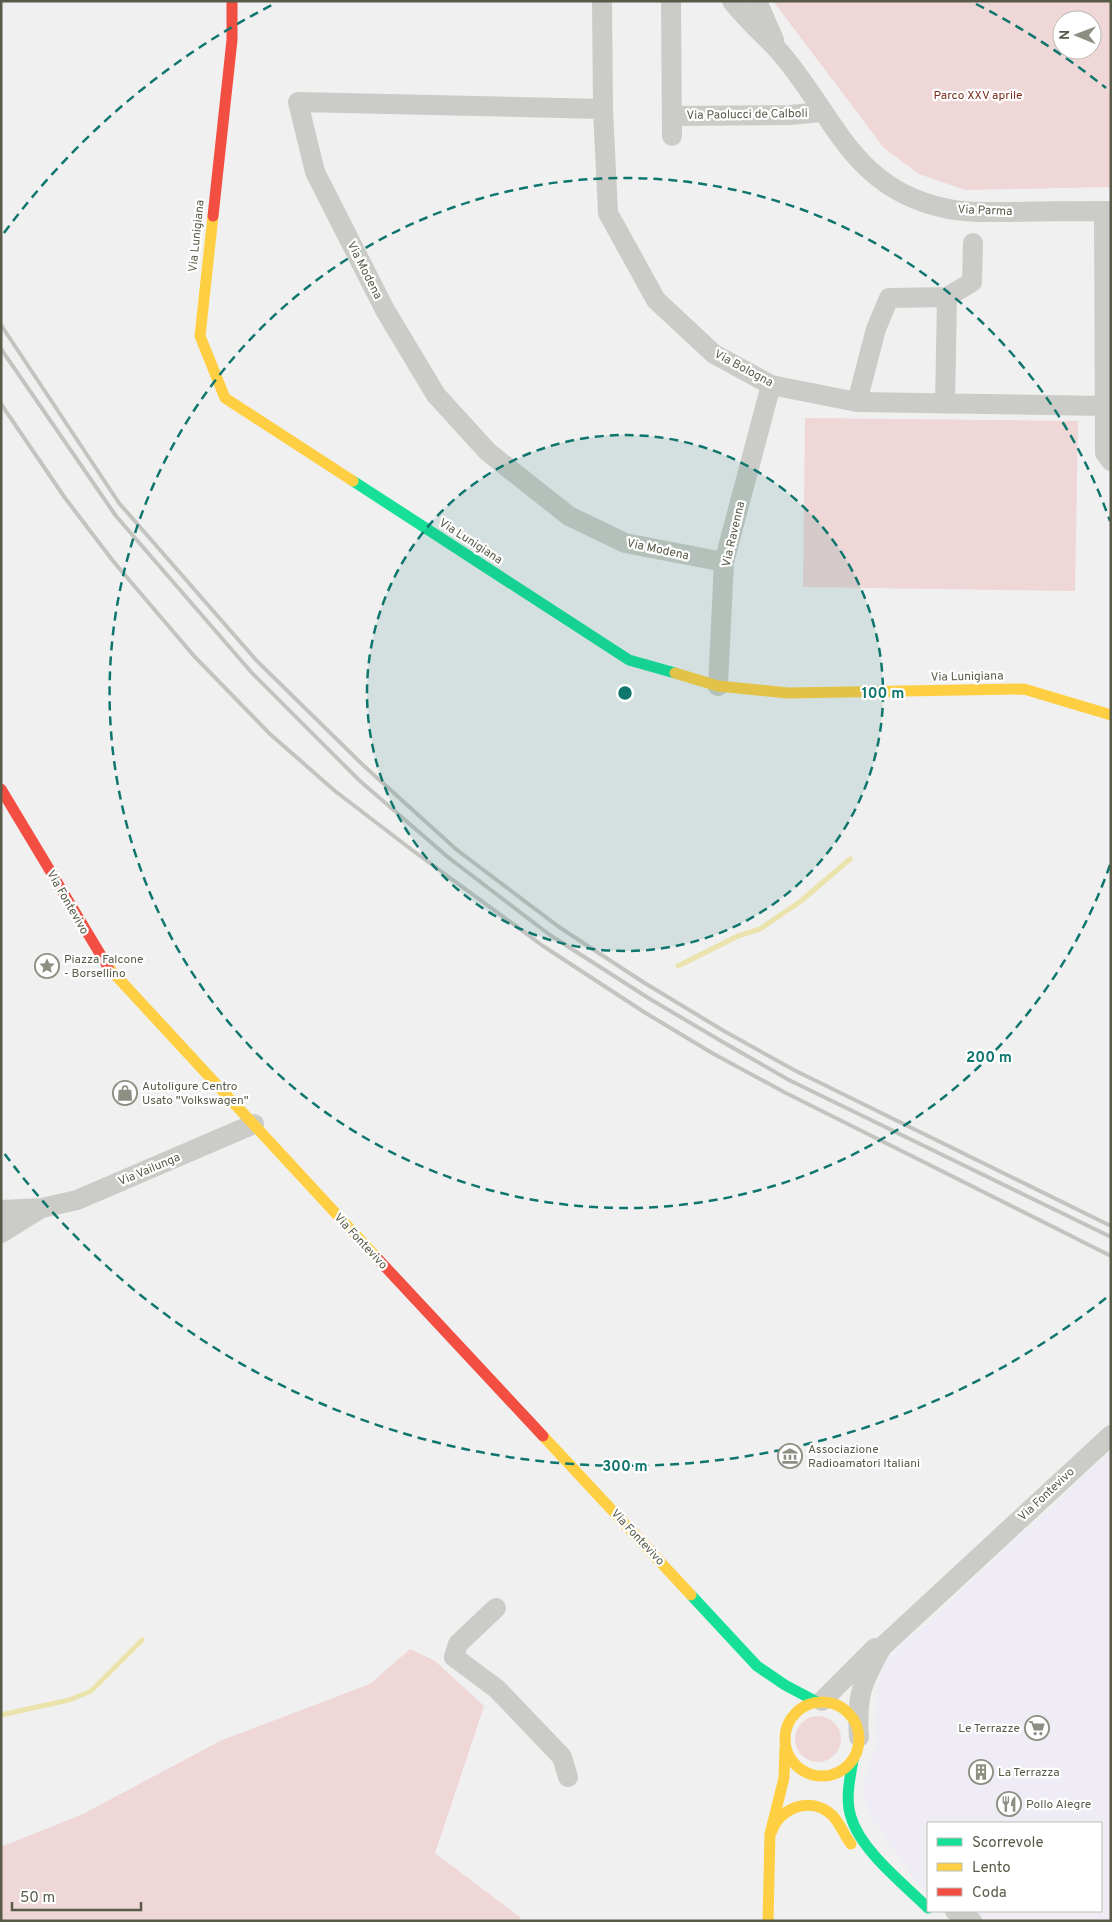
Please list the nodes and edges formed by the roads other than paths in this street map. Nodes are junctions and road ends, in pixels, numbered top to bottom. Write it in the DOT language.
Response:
graph roads {
  1 [pos="232,1"];
  2 [pos="602,1"];
  3 [pos="671,1"];
  4 [pos="732,1"];
  5 [pos="757,1"];
  6 [pos="779,51"];
  7 [pos="603,109"];
  8 [pos="822,112"];
  9 [pos="672,116"];
  10 [pos="672,136"];
  11 [pos="1108,211"];
  12 [pos="972,228"];
  13 [pos="947,297"];
  14 [pos="771,385"];
  15 [pos="857,402"];
  16 [pos="945,404"];
  17 [pos="1105,406"];
  18 [pos="1111,461"];
  19 [pos="724,562"];
  20 [pos="718,686"];
  21 [pos="1111,715"];
  22 [pos="1,789"];
  23 [pos="254,1124"];
  24 [pos="42,1208"];
  25 [pos="1,1210"];
  26 [pos="1,1233"];
  27 [pos="1111,1435"];
  28 [pos="496,1608"];
  29 [pos="892,1635"];
  30 [pos="757,1666"];
  31 [pos="771,1690"];
  32 [pos="819,1702"];
  33 [pos="784,1712"];
  34 [pos="788,1723"];
  35 [pos="859,1737"];
  36 [pos="785,1747"];
  37 [pos="853,1760"];
  38 [pos="816,1776"];
  39 [pos="568,1777"];
  40 [pos="778,1803"];
  41 [pos="850,1816"];
  42 [pos="770,1834"];
  43 [pos="885,1863"];
  44 [pos="927,1904"];
  45 [pos="957,1912"];
  46 [pos="768,1921"];
  47 [pos="972,1921"];
  1 -- 20 [label="street, Via Lunigiana"];
  2 -- 7 [label="street, Via Bologna"];
  3 -- 9 [label="street"];
  4 -- 6 [label="street, Via Parma"];
  5 -- 6 [label="street, Via Parma"];
  6 -- 8 [label="street, Via Parma"];
  7 -- 14 [label="street, Via Bologna"];
  7 -- 19 [label="street, Via Modena"];
  8 -- 9 [label="street, Via Paolucci de Calboli"];
  8 -- 12 [label="street, Via Parma"];
  9 -- 10 [label="street"];
  11 -- 12 [label="street, Via Parma"];
  11 -- 17 [label="street"];
  12 -- 13 [label="street"];
  13 -- 15 [label="street"];
  13 -- 16 [label="street"];
  14 -- 15 [label="street, Via Bologna"];
  14 -- 19 [label="street, Via Ravenna"];
  15 -- 16 [label="street, Via Bologna"];
  16 -- 17 [label="street, Via Bologna"];
  17 -- 18 [label="street"];
  19 -- 20 [label="street, Via Ravenna"];
  20 -- 21 [label="street, Via Lunigiana"];
  22 -- 23 [label="street, Via Fontevivo"];
  23 -- 24 [label="street, Via Vailunga"];
  23 -- 30 [label="street, Via Fontevivo"];
  24 -- 25 [label="street, Via Vailunga"];
  24 -- 26 [label="street, Via Vailunga"];
  27 -- 29 [label="street, Via Fontevivo"];
  28 -- 39 [label="street"];
  29 -- 32 [label="street, Via Fontevivo"];
  29 -- 35 [label="street, Via Fontevivo"];
  30 -- 31 [label="street, Via Fontevivo"];
  30 -- 32 [label="street, Via Fontevivo"];
  32 -- 34 [label="street"];
  32 -- 35 [label="street"];
  33 -- 34 [label="street"];
  34 -- 36 [label="street"];
  35 -- 37 [label="street"];
  36 -- 38 [label="street"];
  36 -- 40 [label="street"];
  37 -- 38 [label="street"];
  37 -- 41 [label="street"];
  38 -- 40 [label="street"];
  38 -- 41 [label="street"];
  40 -- 42 [label="street"];
  41 -- 43 [label="street"];
  42 -- 43 [label="street"];
  42 -- 46 [label="street"];
  43 -- 44 [label="street"];
  45 -- 47 [label="street"];
}
